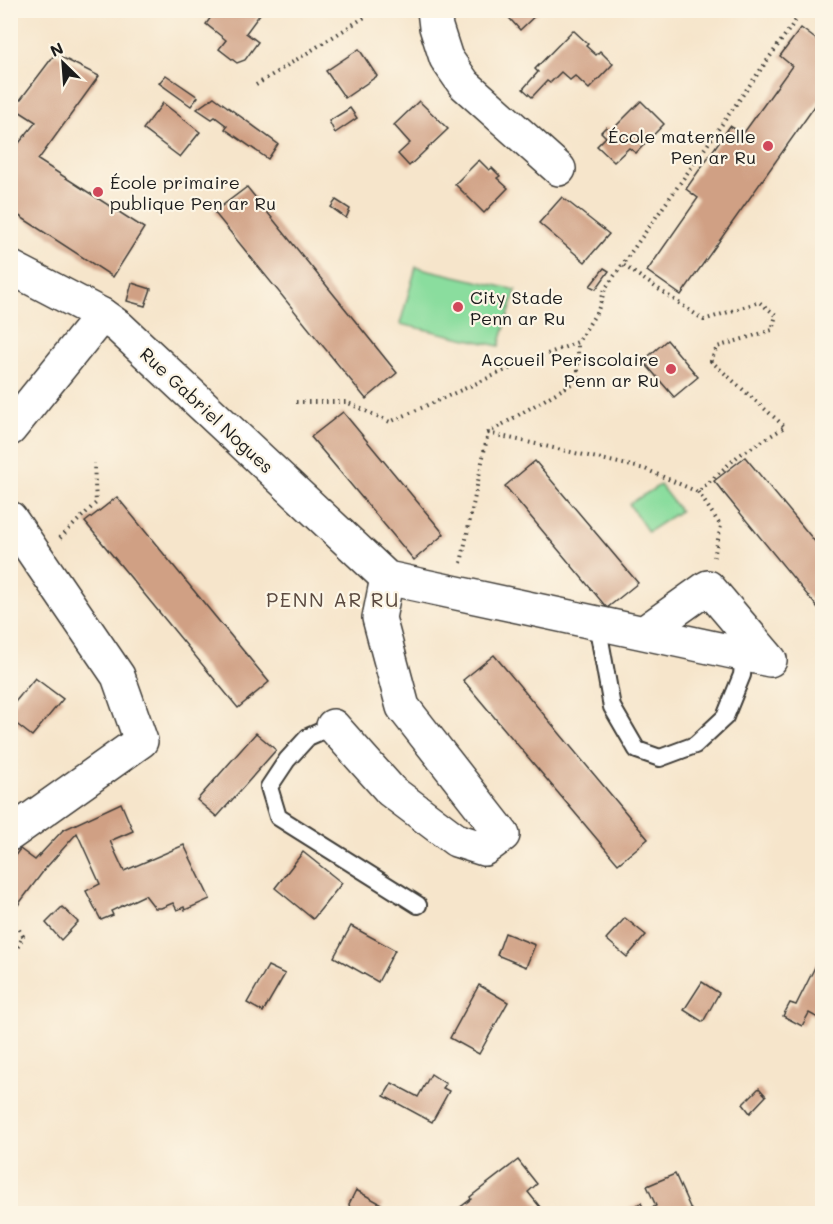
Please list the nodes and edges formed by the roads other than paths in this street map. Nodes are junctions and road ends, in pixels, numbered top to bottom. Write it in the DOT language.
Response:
graph roads {
  1 [pos="434,10"];
  2 [pos="559,169"];
  3 [pos="10,267"];
  4 [pos="102,315"];
  5 [pos="10,429"];
  6 [pos="10,518"];
  7 [pos="387,578"];
  8 [pos="597,623"];
  9 [pos="645,632"];
  10 [pos="744,654"];
  11 [pos="333,726"];
  12 [pos="10,834"];
  13 [pos="418,905"];
  1 -- 2 [label="street"];
  3 -- 4 [label="street, Rue Gabriel Nogues"];
  4 -- 5 [label="street"];
  4 -- 7 [label="street, Rue Gabriel Nogues"];
  6 -- 12 [label="street"];
  7 -- 8 [label="street"];
  7 -- 11 [label="street"];
  8 -- 9 [label="street"];
  8 -- 10 [label="lane"];
  9 -- 10 [label="street"];
  9 -- 10 [label="street"];
  11 -- 13 [label="lane"];
}
